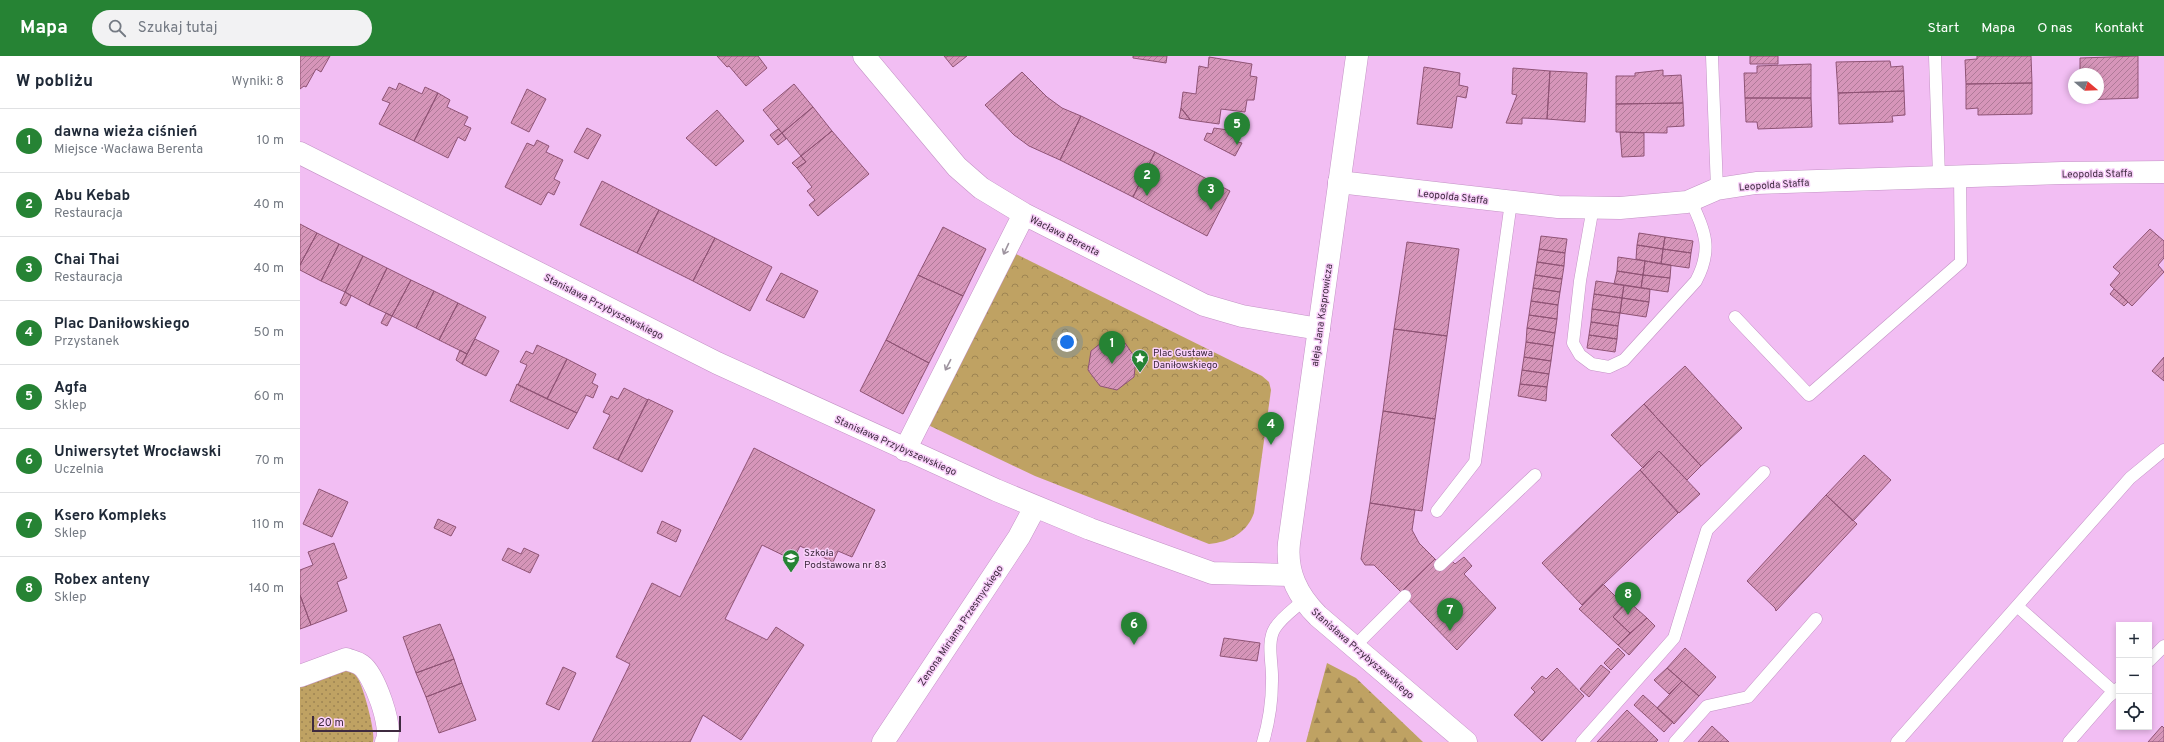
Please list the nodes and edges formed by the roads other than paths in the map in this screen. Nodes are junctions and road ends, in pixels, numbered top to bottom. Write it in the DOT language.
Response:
graph roads {
  1 [pos="864,56"];
  2 [pos="1357,56"];
  3 [pos="1712,56"];
  4 [pos="1935,56"];
  5 [pos="300,153"];
  6 [pos="2164,172"];
  7 [pos="1939,177"];
  8 [pos="1960,177"];
  9 [pos="1340,182"];
  10 [pos="1717,189"];
  11 [pos="1691,201"];
  12 [pos="1511,202"];
  13 [pos="1593,207"];
  14 [pos="1024,214"];
  15 [pos="1735,317"];
  16 [pos="1319,328"];
  17 [pos="905,450"];
  18 [pos="2164,450"];
  19 [pos="1764,472"];
  20 [pos="1535,475"];
  21 [pos="1035,507"];
  22 [pos="1437,510"];
  23 [pos="1440,565"];
  24 [pos="1291,575"];
  25 [pos="1405,596"];
  26 [pos="1304,600"];
  27 [pos="2017,606"];
  28 [pos="1816,619"];
  29 [pos="2164,646"];
  30 [pos="1354,647"];
  31 [pos="2152,658"];
  32 [pos="300,676"];
  33 [pos="2116,689"];
  34 [pos="2116,691"];
  35 [pos="386,742"];
  36 [pos="883,742"];
  37 [pos="1263,742"];
  38 [pos="1466,742"];
  39 [pos="1582,742"];
  40 [pos="1675,742"];
  41 [pos="1897,742"];
  42 [pos="2070,742"];
  1 -- 14 [label="street, Wacława Berenta"];
  2 -- 9 [label="street, aleja Jana Kasprowicza"];
  3 -- 10 [label="lane"];
  4 -- 7 [label="lane"];
  5 -- 17 [label="street, Stanisława Przybyszewskiego"];
  6 -- 8 [label="street, Leopolda Staffa"];
  7 -- 8 [label="street, Leopolda Staffa"];
  7 -- 10 [label="street, Leopolda Staffa"];
  8 -- 15 [label="lane"];
  9 -- 12 [label="street, Leopolda Staffa"];
  9 -- 16 [label="street, aleja Jana Kasprowicza"];
  10 -- 11 [label="street, Leopolda Staffa"];
  11 -- 13 [label="street, Leopolda Staffa"];
  11 -- 13 [label="lane"];
  12 -- 13 [label="street, Leopolda Staffa"];
  12 -- 22 [label="lane"];
  14 -- 16 [label="street, Wacława Berenta"];
  14 -- 17 [label="street, one-way"];
  16 -- 24 [label="street, aleja Jana Kasprowicza"];
  17 -- 21 [label="street, Stanisława Przybyszewskiego"];
  18 -- 27 [label="lane"];
  19 -- 39 [label="lane"];
  20 -- 23 [label="lane"];
  21 -- 24 [label="street, Stanisława Przybyszewskiego"];
  21 -- 36 [label="street, Zenona Miriama Przesmyckiego"];
  24 -- 26 [label="street, Stanisława Przybyszewskiego"];
  25 -- 30 [label="lane"];
  26 -- 30 [label="street, Stanisława Przybyszewskiego"];
  26 -- 37 [label="lane"];
  27 -- 33 [label="lane"];
  27 -- 41 [label="lane"];
  28 -- 40 [label="lane"];
  29 -- 31 [label="lane"];
  30 -- 38 [label="street, Stanisława Przybyszewskiego"];
  32 -- 35 [label="street"];
  34 -- 42 [label="lane"];
}
